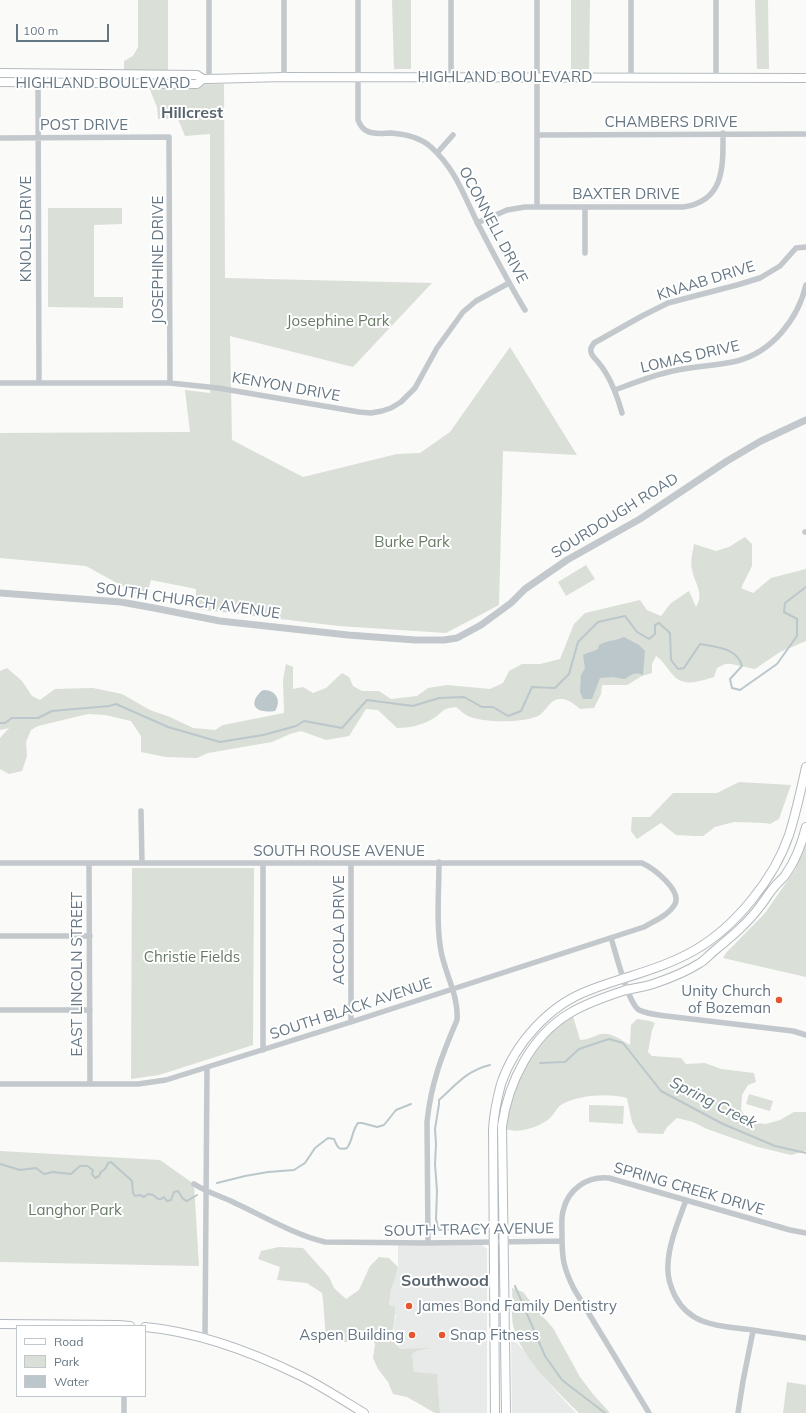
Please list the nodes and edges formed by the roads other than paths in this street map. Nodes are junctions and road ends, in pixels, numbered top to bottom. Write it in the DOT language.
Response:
graph roads {
  1 [pos="210,0"];
  2 [pos="284,0"];
  3 [pos="358,0"];
  4 [pos="450,0"];
  5 [pos="537,0"];
  6 [pos="631,0"];
  7 [pos="716,0"];
  8 [pos="0,73"];
  9 [pos="284,77"];
  10 [pos="358,77"];
  11 [pos="451,77"];
  12 [pos="537,77"];
  13 [pos="631,77"];
  14 [pos="716,77"];
  15 [pos="38,78"];
  16 [pos="806,78"];
  17 [pos="206,79"];
  18 [pos="0,82"];
  19 [pos="723,133"];
  20 [pos="806,134"];
  21 [pos="453,135"];
  22 [pos="537,135"];
  23 [pos="169,137"];
  24 [pos="0,138"];
  25 [pos="38,138"];
  26 [pos="437,153"];
  27 [pos="537,207"];
  28 [pos="585,207"];
  29 [pos="477,223"];
  30 [pos="806,247"];
  31 [pos="585,253"];
  32 [pos="509,283"];
  33 [pos="806,285"];
  34 [pos="525,310"];
  35 [pos="0,383"];
  36 [pos="39,383"];
  37 [pos="170,383"];
  38 [pos="615,390"];
  39 [pos="622,413"];
  40 [pos="806,420"];
  41 [pos="0,593"];
  42 [pos="444,640"];
  43 [pos="806,768"];
  44 [pos="142,811"];
  45 [pos="806,827"];
  46 [pos="439,862"];
  47 [pos="0,863"];
  48 [pos="89,863"];
  49 [pos="142,863"];
  50 [pos="263,863"];
  51 [pos="351,863"];
  52 [pos="670,885"];
  53 [pos="0,936"];
  54 [pos="90,936"];
  55 [pos="611,938"];
  56 [pos="624,979"];
  57 [pos="452,989"];
  58 [pos="626,990"];
  59 [pos="0,1010"];
  60 [pos="90,1010"];
  61 [pos="351,1022"];
  62 [pos="806,1035"];
  63 [pos="264,1050"];
  64 [pos="207,1068"];
  65 [pos="0,1084"];
  66 [pos="90,1084"];
  67 [pos="194,1184"];
  68 [pos="206,1192"];
  69 [pos="686,1200"];
  70 [pos="806,1233"];
  71 [pos="562,1241"];
  72 [pos="493,1242"];
  73 [pos="504,1242"];
  74 [pos="428,1243"];
  75 [pos="0,1324"];
  76 [pos="64,1325"];
  77 [pos="146,1327"];
  78 [pos="753,1331"];
  79 [pos="205,1338"];
  80 [pos="806,1338"];
  81 [pos="124,1397"];
  82 [pos="124,1413"];
  83 [pos="364,1413"];
  84 [pos="495,1413"];
  85 [pos="506,1413"];
  86 [pos="649,1413"];
  87 [pos="738,1413"];
  1 -- 17 [label="street"];
  2 -- 9 [label="street"];
  3 -- 10 [label="street"];
  4 -- 11 [label="street"];
  5 -- 12 [label="street"];
  6 -- 13 [label="street"];
  7 -- 14 [label="street"];
  8 -- 15 [label="main road, HIGHLAND BOULEVARD"];
  9 -- 10 [label="main road, HIGHLAND BOULEVARD"];
  9 -- 17 [label="main road, HIGHLAND BOULEVARD"];
  10 -- 11 [label="main road, HIGHLAND BOULEVARD"];
  10 -- 26 [label="street, OCONNELL DRIVE"];
  11 -- 12 [label="main road, HIGHLAND BOULEVARD"];
  12 -- 13 [label="main road, HIGHLAND BOULEVARD"];
  12 -- 22 [label="street"];
  13 -- 14 [label="main road, HIGHLAND BOULEVARD"];
  14 -- 16 [label="main road, HIGHLAND BOULEVARD"];
  15 -- 17 [label="main road, HIGHLAND BOULEVARD"];
  15 -- 18 [label="main road, HIGHLAND BOULEVARD"];
  15 -- 25 [label="street, KNOLLS DRIVE"];
  19 -- 20 [label="street, CHAMBERS DRIVE"];
  19 -- 22 [label="street, CHAMBERS DRIVE"];
  19 -- 28 [label="street, BAXTER DRIVE"];
  21 -- 26 [label="street"];
  22 -- 27 [label="street"];
  23 -- 25 [label="street, POST DRIVE"];
  23 -- 37 [label="street, JOSEPHINE DRIVE"];
  24 -- 25 [label="street, POST DRIVE"];
  25 -- 36 [label="street, KNOLLS DRIVE"];
  26 -- 29 [label="street, OCONNELL DRIVE"];
  27 -- 28 [label="street, BAXTER DRIVE"];
  27 -- 29 [label="street, BAXTER DRIVE"];
  28 -- 31 [label="street"];
  29 -- 32 [label="street, OCONNELL DRIVE"];
  30 -- 38 [label="street, KNAAB DRIVE"];
  32 -- 34 [label="street, OCONNELL DRIVE"];
  32 -- 37 [label="street, KENYON DRIVE"];
  33 -- 38 [label="street, LOMAS DRIVE"];
  35 -- 36 [label="street, KENYON DRIVE"];
  36 -- 37 [label="street, KENYON DRIVE"];
  38 -- 39 [label="street"];
  40 -- 42 [label="street, SOURDOUGH ROAD"];
  41 -- 42 [label="street, SOUTH CHURCH AVENUE"];
  43 -- 56 [label="main road"];
  44 -- 49 [label="street"];
  45 -- 58 [label="main road"];
  46 -- 51 [label="street, SOUTH ROUSE AVENUE"];
  46 -- 52 [label="street, SOUTH ROUSE AVENUE"];
  46 -- 57 [label="street"];
  47 -- 48 [label="street, SOUTH ROUSE AVENUE"];
  48 -- 49 [label="street, SOUTH ROUSE AVENUE"];
  48 -- 54 [label="street, EAST LINCOLN STREET"];
  49 -- 50 [label="street, SOUTH ROUSE AVENUE"];
  50 -- 51 [label="street, SOUTH ROUSE AVENUE"];
  50 -- 63 [label="street"];
  51 -- 61 [label="street, ACCOLA DRIVE"];
  52 -- 55 [label="street, SOUTH BLACK AVENUE"];
  53 -- 54 [label="street"];
  54 -- 60 [label="street, EAST LINCOLN STREET"];
  55 -- 56 [label="street"];
  55 -- 57 [label="street, SOUTH BLACK AVENUE"];
  56 -- 58 [label="street"];
  56 -- 72 [label="main road"];
  57 -- 61 [label="street, SOUTH BLACK AVENUE"];
  57 -- 74 [label="street"];
  58 -- 62 [label="street"];
  58 -- 73 [label="main road"];
  59 -- 60 [label="street"];
  60 -- 66 [label="street, EAST LINCOLN STREET"];
  61 -- 63 [label="street, SOUTH BLACK AVENUE"];
  63 -- 64 [label="street, SOUTH BLACK AVENUE"];
  64 -- 66 [label="street, SOUTH BLACK AVENUE"];
  64 -- 68 [label="street"];
  65 -- 66 [label="street, SOUTH BLACK AVENUE"];
  67 -- 68 [label="street, SOUTH TRACY AVENUE"];
  68 -- 74 [label="street, SOUTH TRACY AVENUE"];
  68 -- 79 [label="street"];
  69 -- 70 [label="street, SPRING CREEK DRIVE"];
  69 -- 71 [label="street, SPRING CREEK DRIVE"];
  69 -- 78 [label="street"];
  71 -- 73 [label="street, SOUTH TRACY AVENUE"];
  71 -- 86 [label="street, SOUTH TRACY AVENUE"];
  72 -- 73 [label="street, SOUTH TRACY AVENUE"];
  72 -- 74 [label="street, SOUTH TRACY AVENUE"];
  72 -- 84 [label="main road"];
  73 -- 85 [label="main road"];
  75 -- 76 [label="main road"];
  77 -- 79 [label="main road"];
  78 -- 80 [label="street"];
  78 -- 87 [label="street"];
  79 -- 83 [label="main road"];
  81 -- 82 [label="street"];
}
